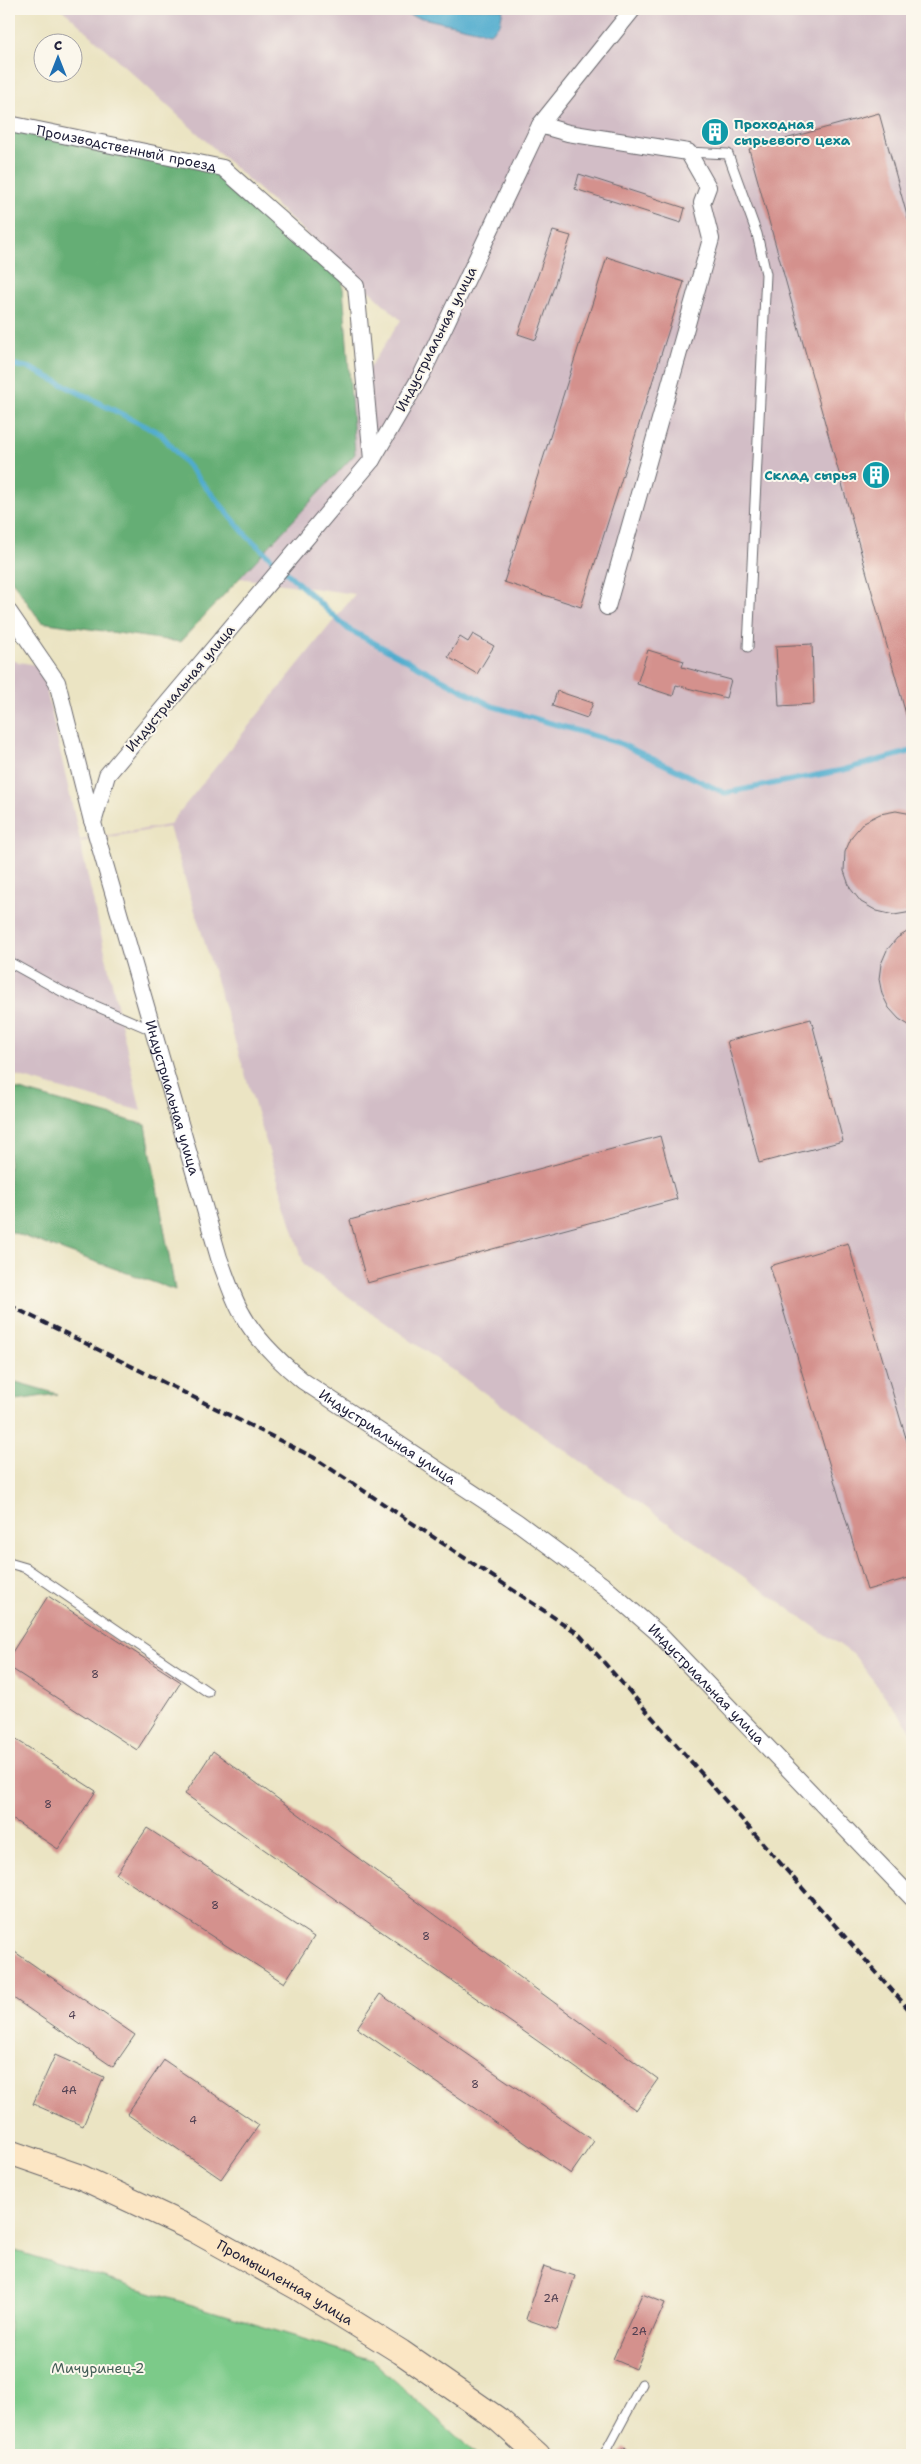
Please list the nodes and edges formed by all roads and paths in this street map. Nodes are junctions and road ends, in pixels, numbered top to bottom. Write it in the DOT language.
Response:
graph roads {
  1 [pos="633,9"];
  2 [pos="9,124"];
  3 [pos="540,125"];
  4 [pos="688,152"];
  5 [pos="372,460"];
  6 [pos="607,607"];
  7 [pos="9,612"];
  8 [pos="748,647"];
  9 [pos="92,823"];
  10 [pos="9,962"];
  11 [pos="152,1030"];
  12 [pos="9,1563"];
  13 [pos="208,1692"];
  14 [pos="912,1898"];
  15 [pos="9,2152"];
  16 [pos="642,2384"];
  17 [pos="538,2455"];
  18 [pos="604,2455"];
  1 -- 3 [label="street, Индустриальная улица"];
  2 -- 5 [label="street, Производственный проезд"];
  3 -- 4 [label="street"];
  3 -- 5 [label="street, Индустриальная улица"];
  4 -- 6 [label="street"];
  4 -- 8 [label="lane"];
  5 -- 9 [label="street, Индустриальная улица"];
  7 -- 9 [label="street"];
  9 -- 11 [label="street, Индустриальная улица"];
  10 -- 11 [label="lane"];
  11 -- 14 [label="street, Индустриальная улица"];
  12 -- 13 [label="lane"];
  15 -- 17 [label="main road, Промышленная улица"];
  16 -- 18 [label="lane"];
}
